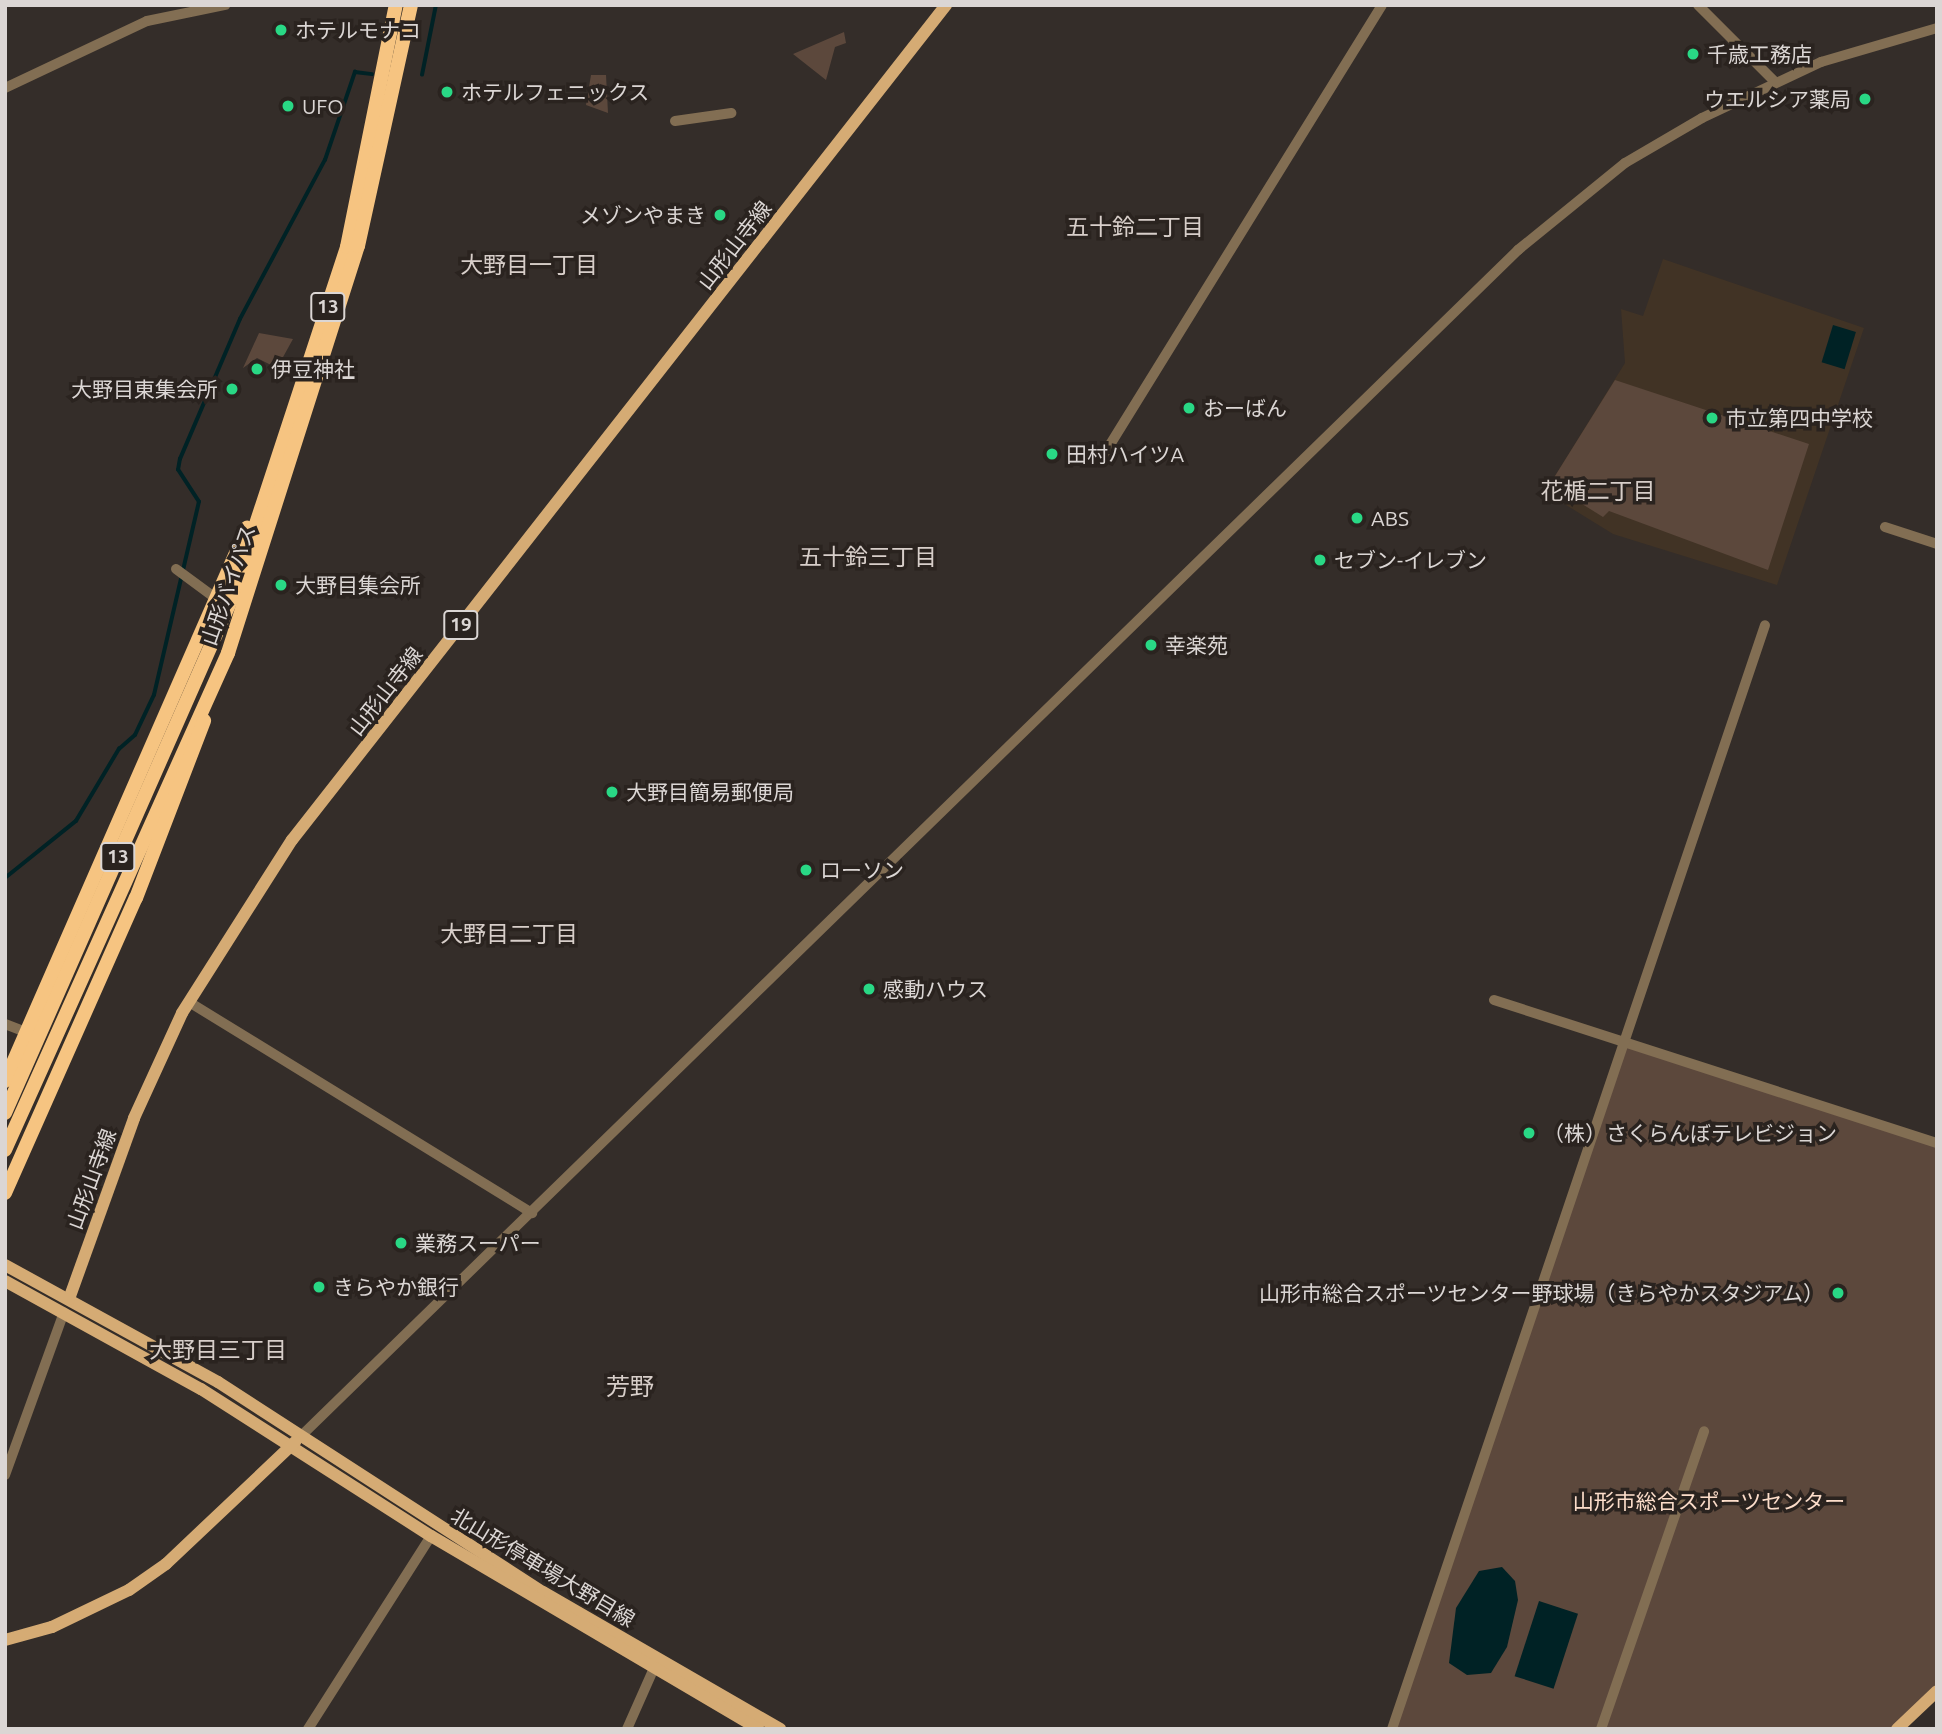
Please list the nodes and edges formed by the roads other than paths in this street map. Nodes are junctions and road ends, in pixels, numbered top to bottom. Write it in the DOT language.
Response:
graph roads {
  1 [pos="225,5"];
  2 [pos="396,5"];
  3 [pos="411,5"];
  4 [pos="946,5"];
  5 [pos="1382,5"];
  6 [pos="1698,5"];
  7 [pos="1937,28"];
  8 [pos="1775,82"];
  9 [pos="5,88"];
  10 [pos="732,113"];
  11 [pos="675,121"];
  12 [pos="1103,456"];
  13 [pos="1885,527"];
  14 [pos="1937,544"];
  15 [pos="176,569"];
  16 [pos="225,600"];
  17 [pos="1765,625"];
  18 [pos="228,653"];
  19 [pos="1494,1000"];
  20 [pos="189,1002"];
  21 [pos="5,1024"];
  22 [pos="28,1033"];
  23 [pos="1624,1041"];
  24 [pos="5,1082"];
  25 [pos="5,1113"];
  26 [pos="1937,1143"];
  27 [pos="5,1150"];
  28 [pos="5,1193"];
  29 [pos="532,1213"];
  30 [pos="5,1265"];
  31 [pos="5,1281"];
  32 [pos="67,1306"];
  33 [pos="1704,1431"];
  34 [pos="296,1441"];
  35 [pos="5,1475"];
  36 [pos="431,1536"];
  37 [pos="5,1640"];
  38 [pos="654,1668"];
  39 [pos="1937,1691"];
  40 [pos="308,1729"];
  41 [pos="626,1729"];
  42 [pos="758,1729"];
  43 [pos="780,1729"];
  44 [pos="1392,1729"];
  45 [pos="1601,1729"];
  46 [pos="1897,1729"];
  1 -- 9 [label="street"];
  2 -- 16 [label="highway, 山形バイパス / 13"];
  3 -- 18 [label="highway, 山形バイパス / 13"];
  4 -- 20 [label="main road, 山形山寺線 / 19"];
  5 -- 12 [label="street"];
  6 -- 8 [label="street"];
  7 -- 8 [label="street"];
  8 -- 29 [label="street"];
  10 -- 11 [label="street"];
  13 -- 14 [label="street"];
  15 -- 16 [label="street"];
  16 -- 22 [label="highway"];
  16 -- 25 [label="highway, 山形バイパス / 13"];
  17 -- 23 [label="street"];
  18 -- 27 [label="highway, 山形バイパス / 13"];
  18 -- 28 [label="highway"];
  19 -- 23 [label="street"];
  20 -- 29 [label="street"];
  20 -- 32 [label="main road, 山形山寺線 / 19"];
  21 -- 22 [label="street"];
  22 -- 24 [label="highway"];
  23 -- 26 [label="street"];
  23 -- 44 [label="street"];
  29 -- 34 [label="street"];
  30 -- 32 [label="main road"];
  31 -- 32 [label="main road"];
  32 -- 34 [label="main road"];
  32 -- 35 [label="street"];
  33 -- 45 [label="street"];
  34 -- 36 [label="main road, 北山形停車場大野目線"];
  34 -- 37 [label="main road"];
  34 -- 43 [label="main road, 北山形停車場大野目線"];
  36 -- 38 [label="main road, 北山形停車場大野目線"];
  36 -- 40 [label="street"];
  38 -- 41 [label="street"];
  38 -- 42 [label="main road, 北山形停車場大野目線"];
  39 -- 46 [label="main road"];
}
